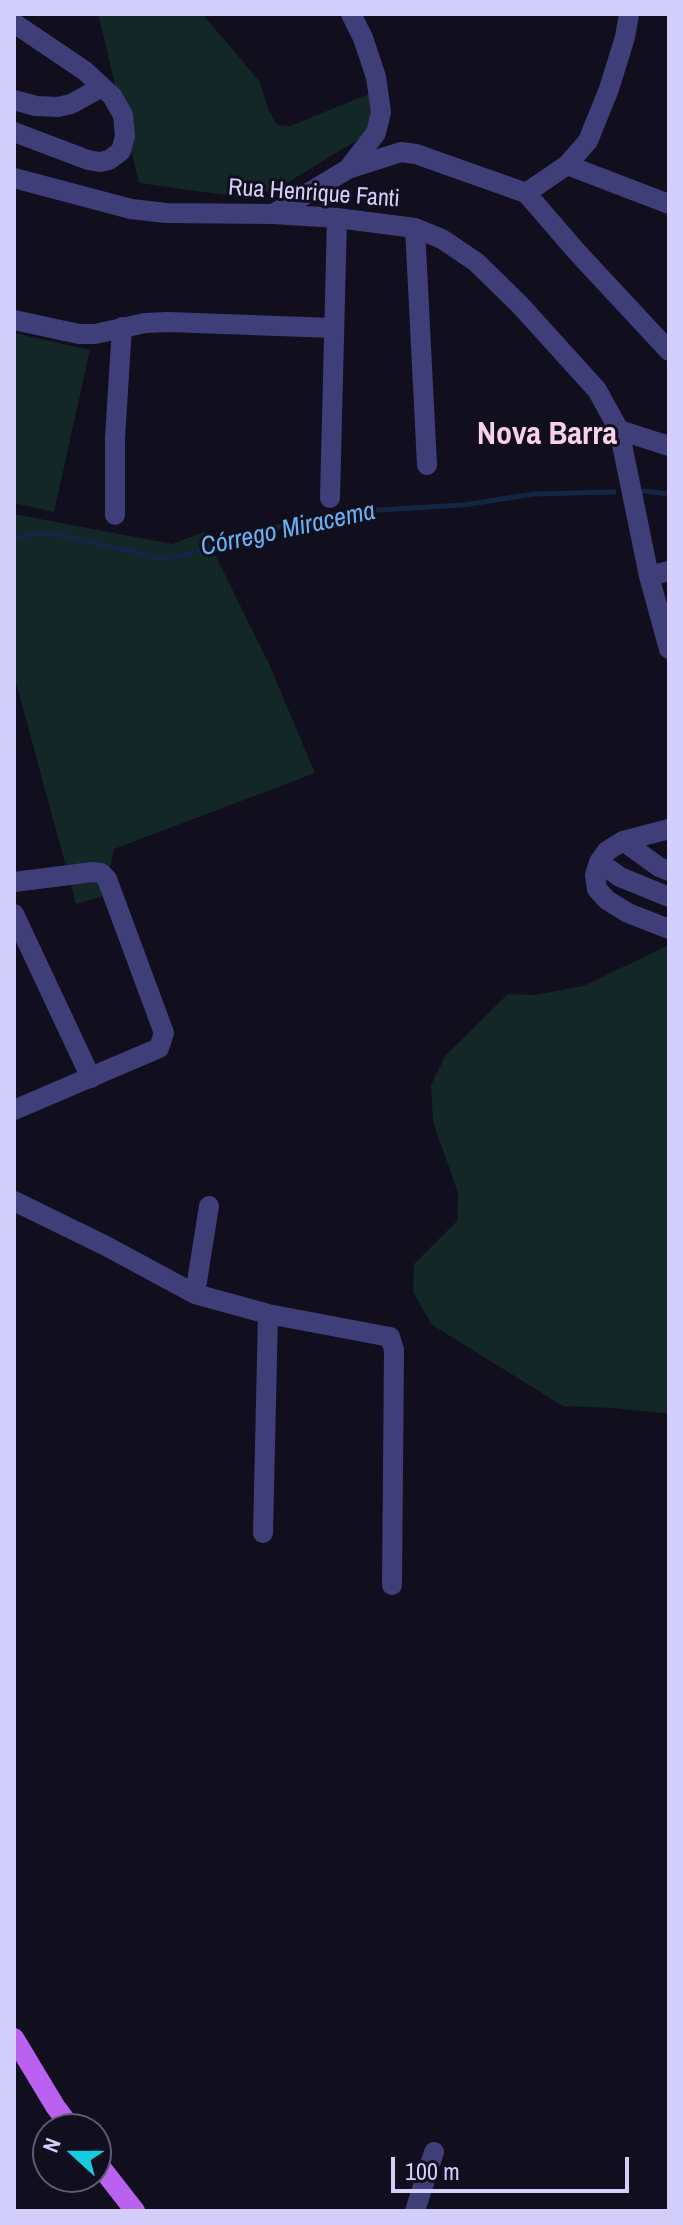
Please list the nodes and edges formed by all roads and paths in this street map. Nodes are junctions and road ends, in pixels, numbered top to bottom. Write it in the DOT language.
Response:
graph roads {
  1 [pos="351,14"];
  2 [pos="629,14"];
  3 [pos="14,23"];
  4 [pos="102,87"];
  5 [pos="14,100"];
  6 [pos="14,132"];
  7 [pos="567,165"];
  8 [pos="348,169"];
  9 [pos="14,178"];
  10 [pos="526,193"];
  11 [pos="669,204"];
  12 [pos="273,214"];
  13 [pos="337,218"];
  14 [pos="415,228"];
  15 [pos="14,320"];
  16 [pos="122,327"];
  17 [pos="333,328"];
  18 [pos="669,351"];
  19 [pos="619,430"];
  20 [pos="669,446"];
  21 [pos="427,465"];
  22 [pos="330,498"];
  23 [pos="115,515"];
  24 [pos="659,573"];
  25 [pos="669,649"];
  26 [pos="669,829"];
  27 [pos="623,841"];
  28 [pos="599,862"];
  29 [pos="669,871"];
  30 [pos="14,882"];
  31 [pos="669,897"];
  32 [pos="14,914"];
  33 [pos="669,929"];
  34 [pos="91,1078"];
  35 [pos="14,1110"];
  36 [pos="14,1201"];
  37 [pos="209,1206"];
  38 [pos="195,1294"];
  39 [pos="268,1314"];
  40 [pos="263,1533"];
  41 [pos="392,1585"];
  42 [pos="14,2038"];
  43 [pos="60,2113"];
  44 [pos="434,2152"];
  45 [pos="112,2186"];
  46 [pos="126,2208"];
  47 [pos="415,2211"];
  1 -- 8 [label="street"];
  2 -- 7 [label="street"];
  3 -- 4 [label="street"];
  4 -- 5 [label="street"];
  4 -- 6 [label="street"];
  7 -- 10 [label="street"];
  7 -- 11 [label="street"];
  8 -- 10 [label="street"];
  8 -- 12 [label="street"];
  9 -- 12 [label="street, Rua Henrique Fanti"];
  10 -- 18 [label="street"];
  12 -- 13 [label="street, Rua Henrique Fanti"];
  13 -- 14 [label="street, Rua Henrique Fanti"];
  13 -- 17 [label="street"];
  14 -- 19 [label="street, Rua Henrique Fanti"];
  14 -- 21 [label="street"];
  15 -- 16 [label="street"];
  16 -- 17 [label="street"];
  16 -- 23 [label="street"];
  17 -- 22 [label="street"];
  19 -- 20 [label="street"];
  19 -- 24 [label="street, Rua Henrique Fanti"];
  24 -- 25 [label="street, Rua Henrique Fanti"];
  26 -- 27 [label="street"];
  27 -- 28 [label="street"];
  27 -- 29 [label="street"];
  28 -- 31 [label="street"];
  28 -- 33 [label="street"];
  30 -- 34 [label="street"];
  32 -- 34 [label="street"];
  34 -- 35 [label="street"];
  36 -- 38 [label="street"];
  37 -- 38 [label="street"];
  38 -- 39 [label="street"];
  39 -- 40 [label="street"];
  39 -- 41 [label="street"];
  42 -- 43 [label="main road"];
  44 -- 47 [label="street"];
  45 -- 46 [label="main road"];
}
